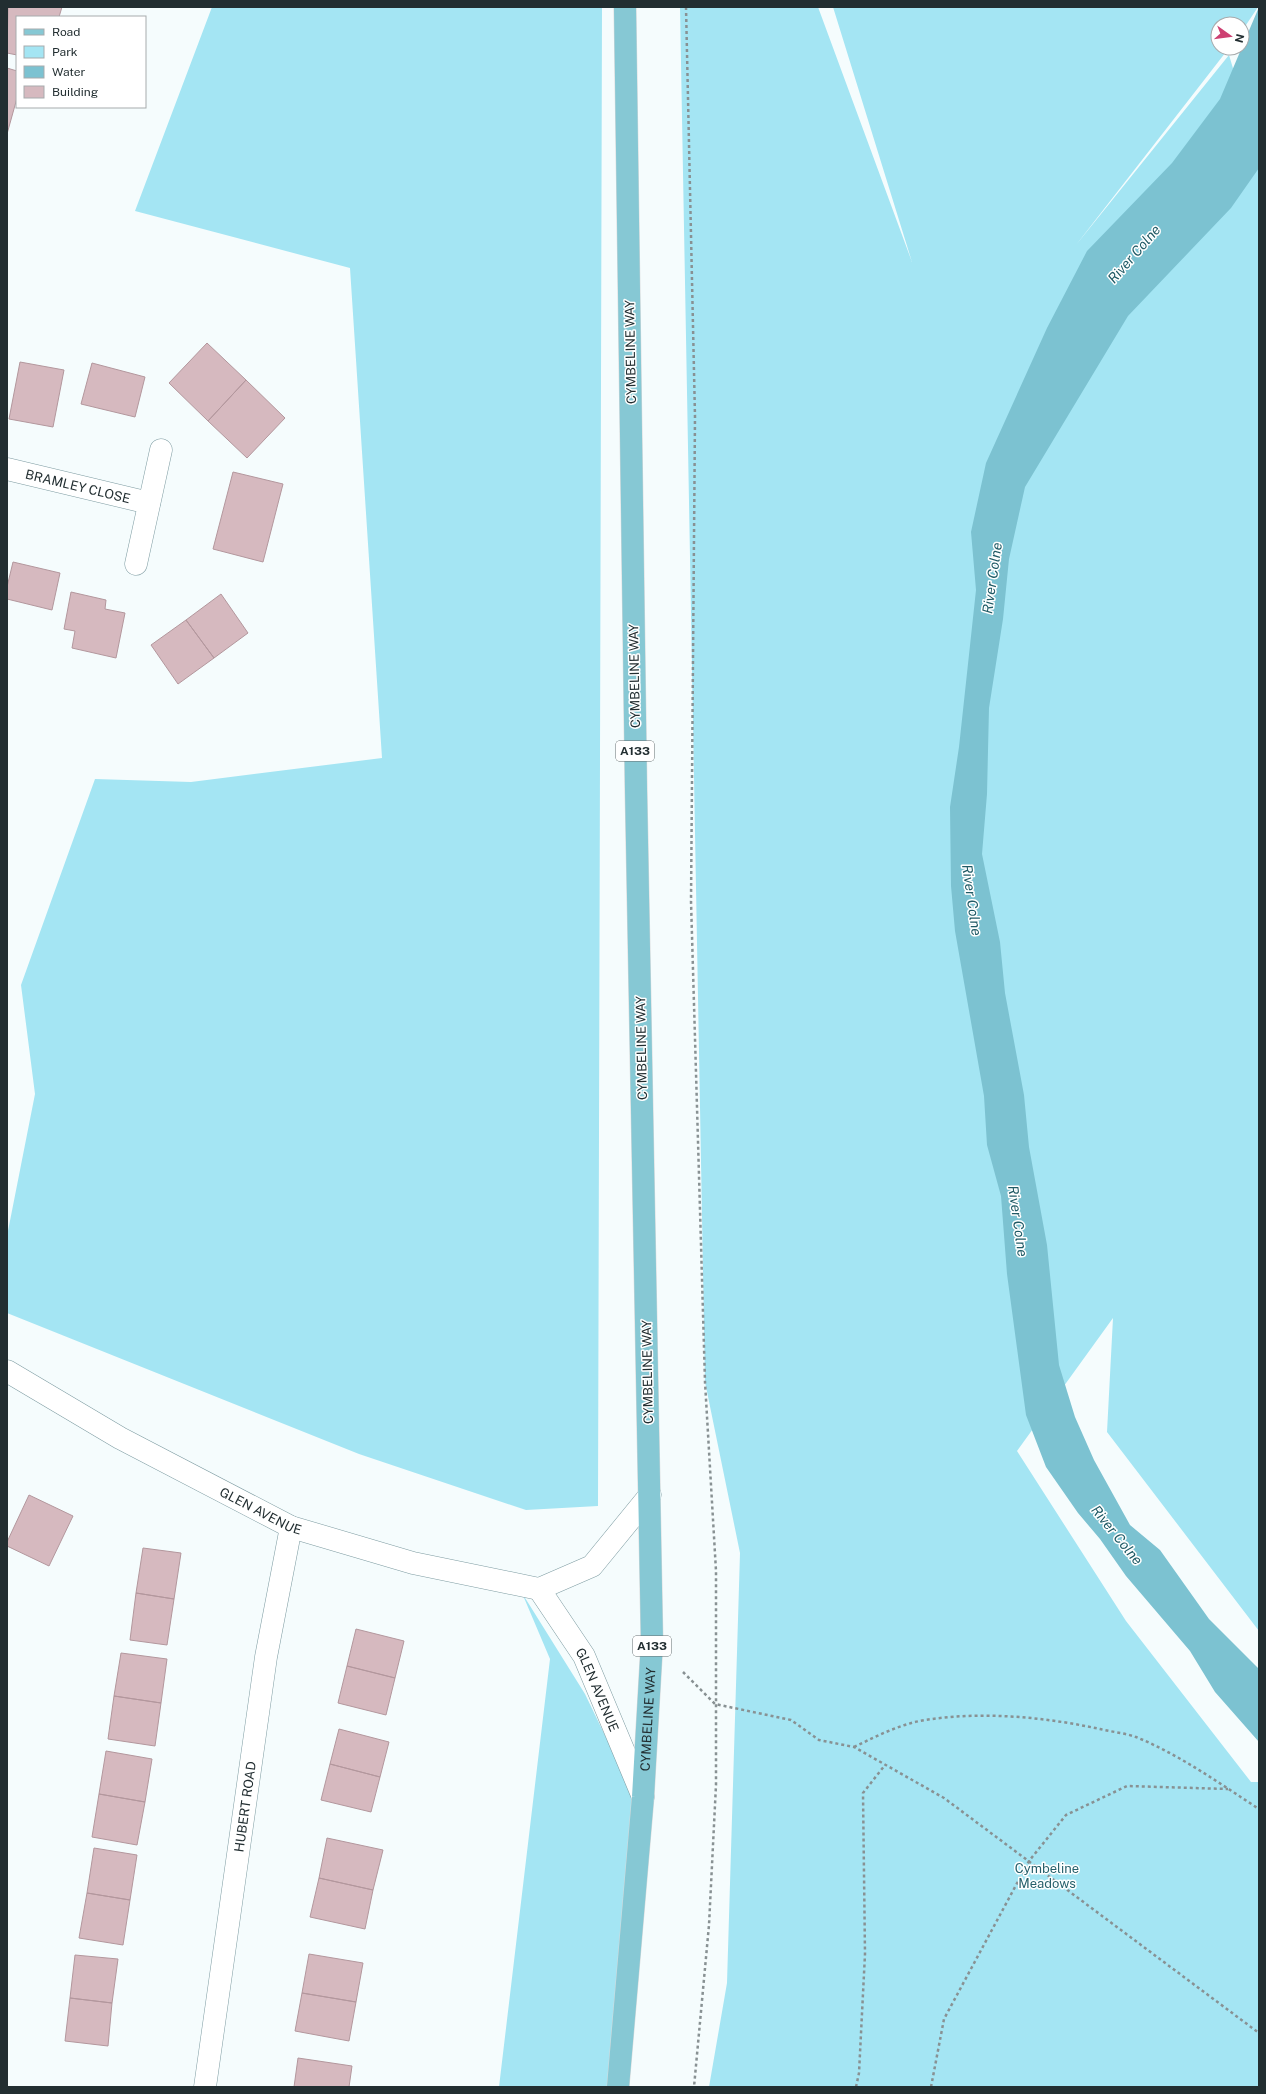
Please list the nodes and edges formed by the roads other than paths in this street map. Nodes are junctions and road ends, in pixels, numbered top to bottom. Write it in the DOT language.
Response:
graph roads {
  1 [pos="625,7"];
  2 [pos="161,450"];
  3 [pos="7,469"];
  4 [pos="149,502"];
  5 [pos="136,564"];
  6 [pos="7,1371"];
  7 [pos="650,1494"];
  8 [pos="291,1527"];
  9 [pos="539,1589"];
  10 [pos="643,1797"];
  11 [pos="205,2087"];
  12 [pos="618,2087"];
  1 -- 7 [label="main road, CYMBELINE WAY / A133"];
  2 -- 4 [label="street, BRAMLEY CLOSE"];
  3 -- 4 [label="street, BRAMLEY CLOSE"];
  4 -- 5 [label="street, BRAMLEY CLOSE"];
  6 -- 8 [label="street, GLEN AVENUE"];
  7 -- 9 [label="street"];
  7 -- 10 [label="main road, CYMBELINE WAY / A133"];
  8 -- 9 [label="street, GLEN AVENUE"];
  8 -- 11 [label="street, HUBERT ROAD"];
  9 -- 10 [label="street, GLEN AVENUE"];
  10 -- 12 [label="main road, CYMBELINE WAY / A133"];
}
